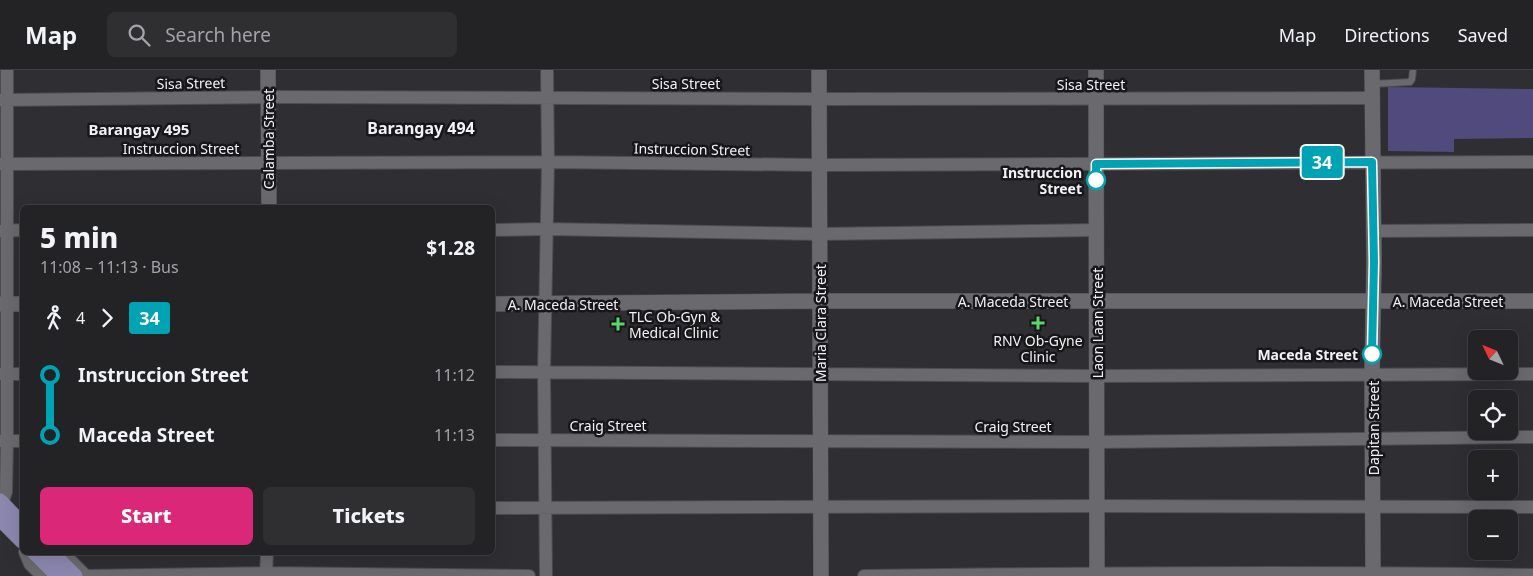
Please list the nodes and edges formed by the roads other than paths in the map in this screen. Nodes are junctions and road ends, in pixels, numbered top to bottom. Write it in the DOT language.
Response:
graph roads {
  1 [pos="7,70"];
  2 [pos="268,70"];
  3 [pos="547,70"];
  4 [pos="819,70"];
  5 [pos="1096,70"];
  6 [pos="1413,70"];
  7 [pos="1372,84"];
  8 [pos="268,97"];
  9 [pos="547,98"];
  10 [pos="819,99"];
  11 [pos="1096,99"];
  12 [pos="3,100"];
  13 [pos="268,162"];
  14 [pos="548,162"];
  15 [pos="1372,162"];
  16 [pos="1533,162"];
  17 [pos="4,164"];
  18 [pos="1096,164"];
  19 [pos="819,165"];
  20 [pos="268,205"];
  21 [pos="547,229"];
  22 [pos="4,230"];
  23 [pos="20,230"];
  24 [pos="495,230"];
  25 [pos="1096,230"];
  26 [pos="1533,230"];
  27 [pos="1374,231"];
  28 [pos="819,234"];
  29 [pos="1373,300"];
  30 [pos="819,301"];
  31 [pos="1097,301"];
  32 [pos="1533,301"];
  33 [pos="10,304"];
  34 [pos="495,304"];
  35 [pos="546,305"];
  36 [pos="495,372"];
  37 [pos="544,372"];
  38 [pos="4,374"];
  39 [pos="20,374"];
  40 [pos="1372,374"];
  41 [pos="1533,374"];
  42 [pos="820,375"];
  43 [pos="1098,376"];
  44 [pos="1533,437"];
  45 [pos="1372,439"];
  46 [pos="495,440"];
  47 [pos="544,440"];
  48 [pos="4,441"];
  49 [pos="20,441"];
  50 [pos="820,441"];
  51 [pos="1098,442"];
  52 [pos="1098,506"];
  53 [pos="1533,507"];
  54 [pos="495,508"];
  55 [pos="546,508"];
  56 [pos="821,508"];
  57 [pos="1373,508"];
  58 [pos="7,510"];
  59 [pos="20,522"];
  60 [pos="20,537"];
  61 [pos="26,555"];
  62 [pos="40,555"];
  63 [pos="267,555"];
  64 [pos="52,561"];
  65 [pos="1097,574"];
  66 [pos="1373,574"];
  67 [pos="266,575"];
  68 [pos="1533,575"];
  69 [pos="58,576"];
  70 [pos="75,576"];
  71 [pos="86,576"];
  72 [pos="529,576"];
  73 [pos="546,576"];
  74 [pos="821,576"];
  75 [pos="864,576"];
  1 -- 12 [label="street"];
  2 -- 8 [label="street, Calamba Street"];
  3 -- 9 [label="street"];
  4 -- 10 [label="street, Maria Clara Street"];
  5 -- 11 [label="street, Laon Laan Street"];
  6 -- 7 [label="lane"];
  7 -- 11 [label="street, Sisa Street"];
  7 -- 15 [label="street, Dapitan Street"];
  8 -- 9 [label="street, Sisa Street"];
  8 -- 12 [label="street, Sisa Street"];
  8 -- 13 [label="street, Calamba Street"];
  9 -- 10 [label="street, Sisa Street"];
  9 -- 14 [label="street"];
  10 -- 11 [label="street, Sisa Street"];
  10 -- 19 [label="street, Maria Clara Street"];
  11 -- 18 [label="street, Laon Laan Street"];
  12 -- 17 [label="street"];
  13 -- 14 [label="street, Instruccion Street"];
  13 -- 17 [label="street, Instruccion Street"];
  13 -- 20 [label="street, Calamba Street"];
  14 -- 19 [label="street, Instruccion Street"];
  14 -- 21 [label="street"];
  15 -- 16 [label="street, Instruccion Street"];
  15 -- 18 [label="street, Instruccion Street"];
  15 -- 27 [label="street, Dapitan Street"];
  17 -- 22 [label="street"];
  18 -- 19 [label="street, Instruccion Street"];
  18 -- 25 [label="street, Laon Laan Street"];
  19 -- 28 [label="street, Maria Clara Street"];
  21 -- 24 [label="street"];
  21 -- 28 [label="street"];
  21 -- 35 [label="street"];
  22 -- 23 [label="street"];
  22 -- 33 [label="street"];
  25 -- 28 [label="street"];
  25 -- 31 [label="street, Laon Laan Street"];
  26 -- 27 [label="street"];
  27 -- 29 [label="street, Dapitan Street"];
  28 -- 30 [label="street, Maria Clara Street"];
  29 -- 31 [label="street, A. Maceda Street"];
  29 -- 32 [label="street, A. Maceda Street"];
  29 -- 40 [label="street, Dapitan Street"];
  30 -- 31 [label="street, A. Maceda Street"];
  30 -- 35 [label="street, A. Maceda Street"];
  30 -- 42 [label="street, Maria Clara Street"];
  31 -- 43 [label="street, Laon Laan Street"];
  33 -- 38 [label="street"];
  34 -- 35 [label="street, A. Maceda Street"];
  35 -- 37 [label="street"];
  36 -- 37 [label="street"];
  37 -- 42 [label="street"];
  37 -- 47 [label="street"];
  38 -- 39 [label="street"];
  38 -- 48 [label="street"];
  40 -- 41 [label="street"];
  40 -- 43 [label="street"];
  40 -- 45 [label="street, Dapitan Street"];
  42 -- 43 [label="street"];
  42 -- 50 [label="street, Maria Clara Street"];
  43 -- 51 [label="street, Laon Laan Street"];
  44 -- 45 [label="street, Craig Street"];
  45 -- 51 [label="street, Craig Street"];
  45 -- 57 [label="street, Dapitan Street"];
  46 -- 47 [label="street, Craig Street"];
  47 -- 50 [label="street, Craig Street"];
  47 -- 55 [label="street"];
  48 -- 49 [label="street"];
  48 -- 58 [label="street"];
  50 -- 51 [label="street, Craig Street"];
  50 -- 56 [label="street, Maria Clara Street"];
  51 -- 52 [label="street, Laon Laan Street"];
  52 -- 56 [label="street"];
  52 -- 57 [label="street"];
  52 -- 65 [label="street, Laon Laan Street"];
  53 -- 57 [label="street"];
  54 -- 55 [label="street"];
  55 -- 56 [label="street"];
  55 -- 73 [label="street"];
  56 -- 74 [label="street, Maria Clara Street"];
  57 -- 66 [label="street, Dapitan Street"];
  58 -- 59 [label="main road"];
  58 -- 60 [label="main road"];
  61 -- 64 [label="street"];
  62 -- 64 [label="main road"];
  63 -- 67 [label="street"];
  64 -- 69 [label="main road"];
  64 -- 70 [label="main road"];
  64 -- 71 [label="street"];
  65 -- 66 [label="street"];
  65 -- 75 [label="street"];
  66 -- 68 [label="street"];
  67 -- 71 [label="street"];
  67 -- 72 [label="street"];
}
